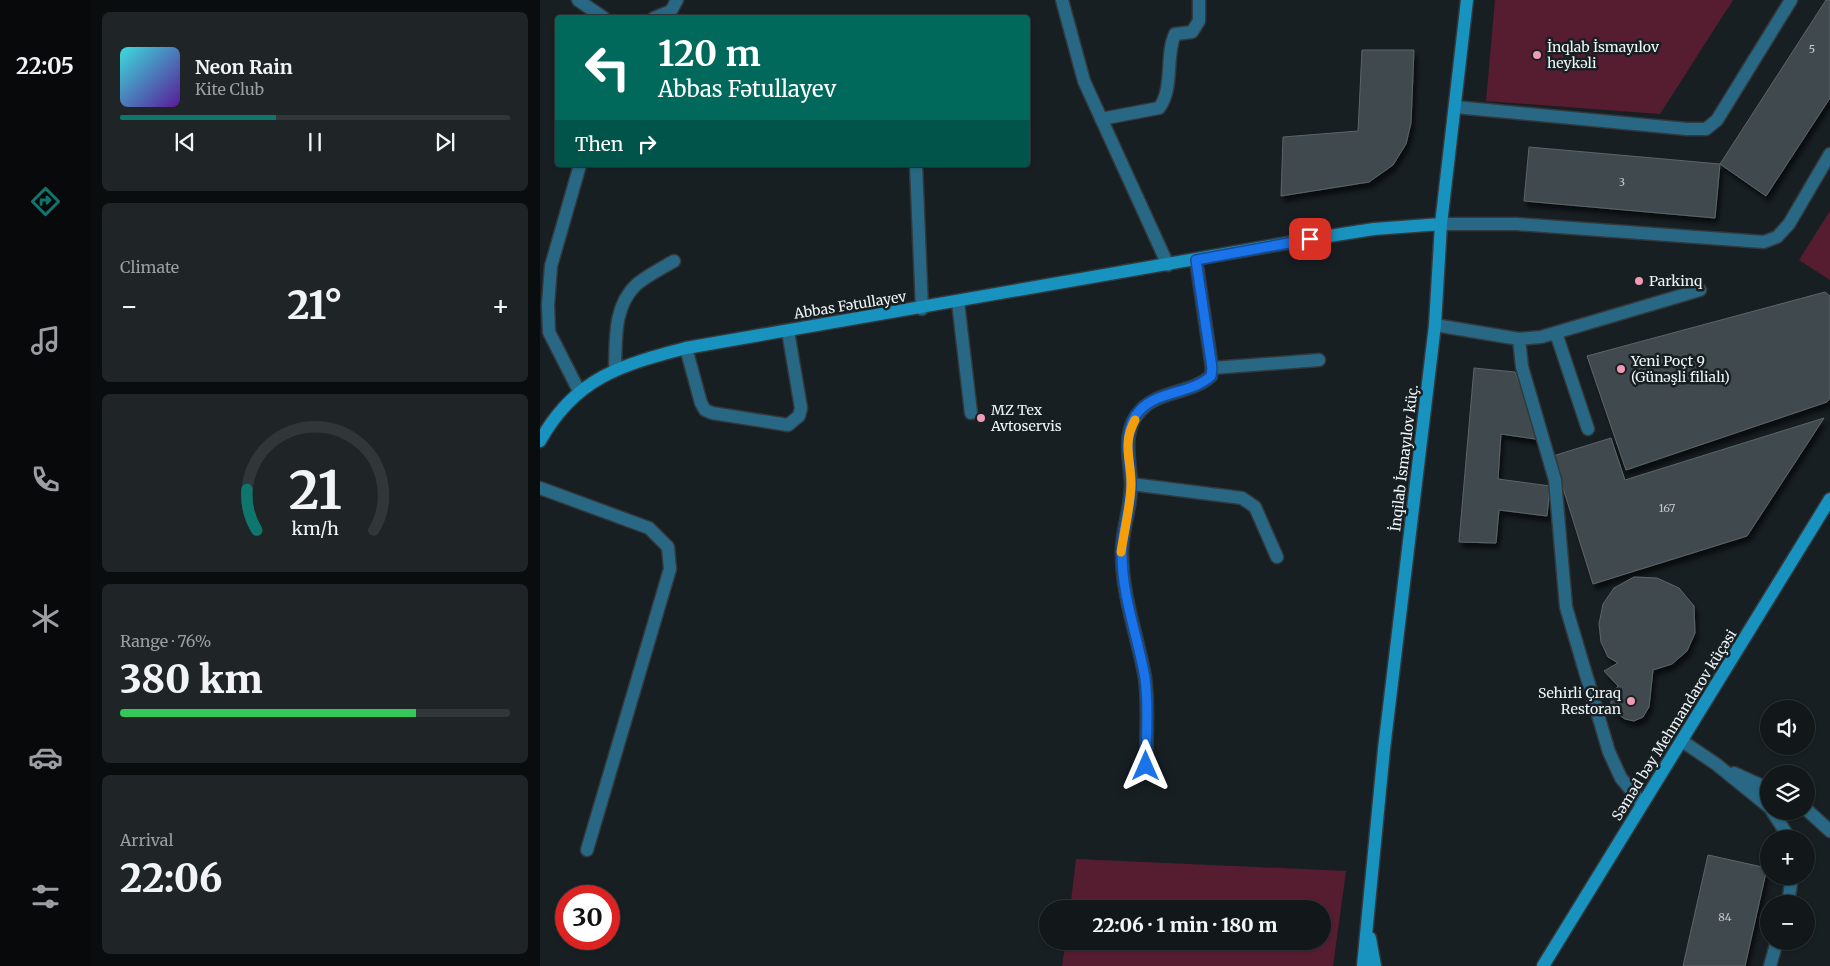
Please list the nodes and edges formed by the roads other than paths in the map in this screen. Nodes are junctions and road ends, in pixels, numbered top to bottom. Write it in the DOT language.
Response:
graph roads {
  1 [pos="578,0"];
  2 [pos="1062,0"];
  3 [pos="1199,0"];
  4 [pos="1467,0"];
  5 [pos="1791,0"];
  6 [pos="677,10"];
  7 [pos="600,15"];
  8 [pos="663,15"];
  9 [pos="1455,107"];
  10 [pos="1101,119"];
  11 [pos="1830,154"];
  12 [pos="579,167"];
  13 [pos="916,167"];
  14 [pos="1441,224"];
  15 [pos="1196,260"];
  16 [pos="674,261"];
  17 [pos="1168,265"];
  18 [pos="1700,290"];
  19 [pos="958,302"];
  20 [pos="922,309"];
  21 [pos="1435,325"];
  22 [pos="788,331"];
  23 [pos="1556,333"];
  24 [pos="1519,339"];
  25 [pos="686,348"];
  26 [pos="1319,360"];
  27 [pos="1212,368"];
  28 [pos="615,370"];
  29 [pos="578,391"];
  30 [pos="970,413"];
  31 [pos="1588,428"];
  32 [pos="540,441"];
  33 [pos="1131,484"];
  34 [pos="540,488"];
  35 [pos="1830,499"];
  36 [pos="1277,557"];
  37 [pos="1682,741"];
  38 [pos="1716,764"];
  39 [pos="1146,766"];
  40 [pos="1760,785"];
  41 [pos="1760,801"];
  42 [pos="1642,804"];
  43 [pos="1815,817"];
  44 [pos="1830,831"];
  45 [pos="587,850"];
  46 [pos="1367,918"];
  47 [pos="1774,950"];
  48 [pos="1363,966"];
  49 [pos="1375,966"];
  50 [pos="1543,966"];
  51 [pos="1770,966"];
  1 -- 7 [label="street"];
  2 -- 10 [label="street"];
  3 -- 10 [label="street"];
  4 -- 9 [label="main road, İnqilab İsmayılov küç."];
  5 -- 9 [label="street"];
  6 -- 8 [label="street"];
  9 -- 14 [label="main road, İnqilab İsmayılov küç."];
  10 -- 17 [label="street"];
  11 -- 14 [label="street"];
  12 -- 29 [label="street"];
  13 -- 20 [label="street"];
  14 -- 15 [label="main road, Abbas Fətullayev"];
  14 -- 21 [label="main road, İnqilab İsmayılov küç."];
  15 -- 17 [label="main road, Abbas Fətullayev"];
  15 -- 27 [label="street"];
  16 -- 28 [label="street"];
  17 -- 19 [label="main road, Abbas Fətullayev"];
  18 -- 23 [label="street"];
  19 -- 20 [label="main road, Abbas Fətullayev"];
  19 -- 30 [label="street"];
  20 -- 22 [label="main road, Abbas Fətullayev"];
  21 -- 24 [label="street"];
  21 -- 46 [label="main road, İnqilab İsmayılov küç."];
  22 -- 25 [label="main road, Abbas Fətullayev"];
  22 -- 25 [label="street"];
  23 -- 24 [label="street"];
  23 -- 31 [label="street"];
  24 -- 42 [label="street"];
  25 -- 28 [label="main road, Abbas Fətullayev"];
  26 -- 27 [label="street"];
  27 -- 33 [label="street"];
  28 -- 29 [label="main road, Abbas Fətullayev"];
  29 -- 32 [label="main road, Abbas Fətullayev"];
  33 -- 36 [label="street"];
  33 -- 39 [label="street"];
  34 -- 45 [label="street"];
  35 -- 37 [label="main road, Səməd bəy Mehmandarov küçəsi"];
  37 -- 38 [label="street"];
  37 -- 42 [label="main road, Səməd bəy Mehmandarov küçəsi"];
  38 -- 40 [label="street"];
  38 -- 41 [label="street"];
  42 -- 50 [label="main road, Səməd bəy Mehmandarov küçəsi"];
  43 -- 44 [label="street"];
  46 -- 48 [label="main road"];
  46 -- 49 [label="main road"];
  47 -- 51 [label="street"];
}
